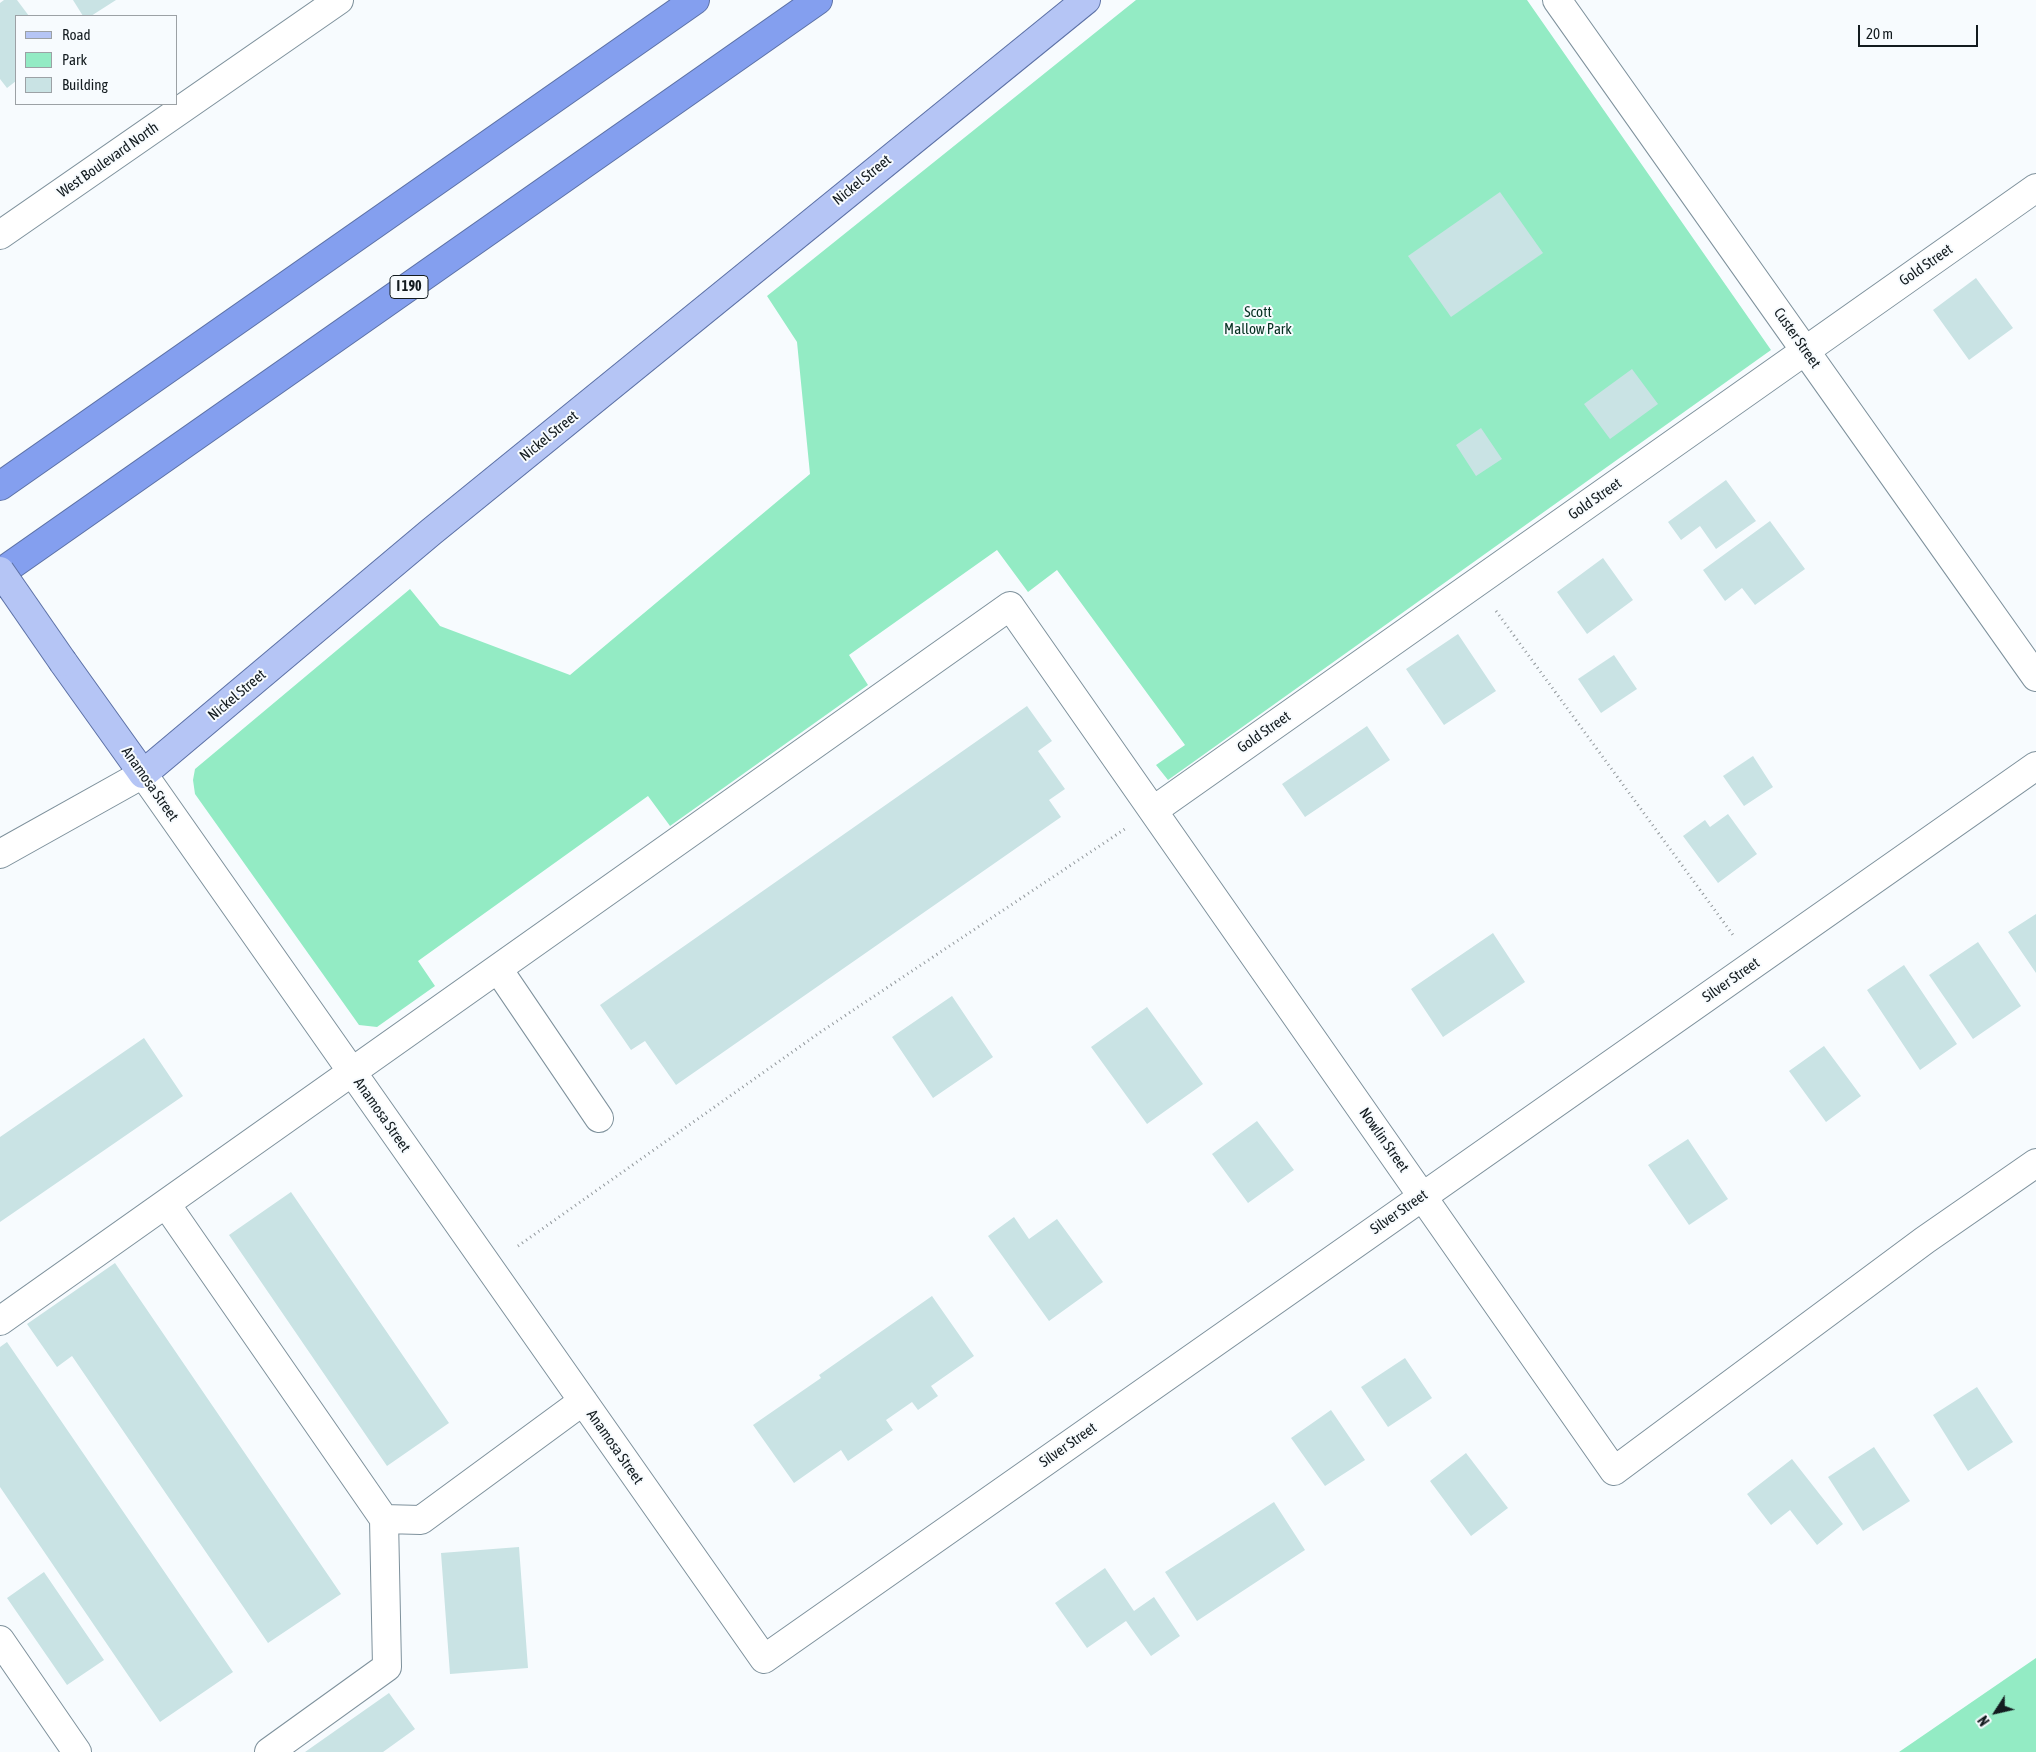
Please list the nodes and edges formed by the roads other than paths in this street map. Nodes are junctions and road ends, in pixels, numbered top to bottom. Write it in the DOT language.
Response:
graph roads {
  1 [pos="339,0"];
  2 [pos="695,0"];
  3 [pos="818,0"];
  4 [pos="1086,0"];
  5 [pos="1557,0"];
  6 [pos="2036,188"];
  7 [pos="0,235"];
  8 [pos="1806,350"];
  9 [pos="0,486"];
  10 [pos="0,572"];
  11 [pos="2036,677"];
  12 [pos="2036,766"];
  13 [pos="143,774"];
  14 [pos="1154,810"];
  15 [pos="0,854"];
  16 [pos="498,969"];
  17 [pos="352,1073"];
  18 [pos="599,1118"];
  19 [pos="2036,1163"];
  20 [pos="1423,1196"];
  21 [pos="166,1204"];
  22 [pos="0,1321"];
  23 [pos="583,1401"];
  24 [pos="384,1519"];
  25 [pos="0,1640"];
  26 [pos="764,1660"];
  27 [pos="77,1752"];
  28 [pos="269,1752"];
  1 -- 7 [label="street, West Boulevard North"];
  2 -- 9 [label="highway"];
  3 -- 10 [label="highway, I 190"];
  4 -- 13 [label="main road, Nickel Street"];
  5 -- 8 [label="street, Custer Street"];
  6 -- 8 [label="street, Gold Street"];
  8 -- 11 [label="street, Custer Street"];
  8 -- 14 [label="street, Gold Street"];
  10 -- 13 [label="main road, Anamosa Street, bridge"];
  12 -- 20 [label="street, Silver Street"];
  13 -- 15 [label="street, Nickel Street"];
  13 -- 17 [label="street, Anamosa Street"];
  14 -- 16 [label="street, Nowlin Street"];
  14 -- 20 [label="street, Nowlin Street"];
  16 -- 17 [label="street"];
  16 -- 18 [label="street"];
  17 -- 21 [label="street"];
  17 -- 23 [label="street, Anamosa Street"];
  19 -- 20 [label="street, Nowlin Street"];
  20 -- 26 [label="street, Silver Street"];
  21 -- 22 [label="street"];
  21 -- 24 [label="street"];
  23 -- 24 [label="street"];
  23 -- 26 [label="street, Anamosa Street"];
  24 -- 28 [label="street"];
  25 -- 27 [label="street"];
}
